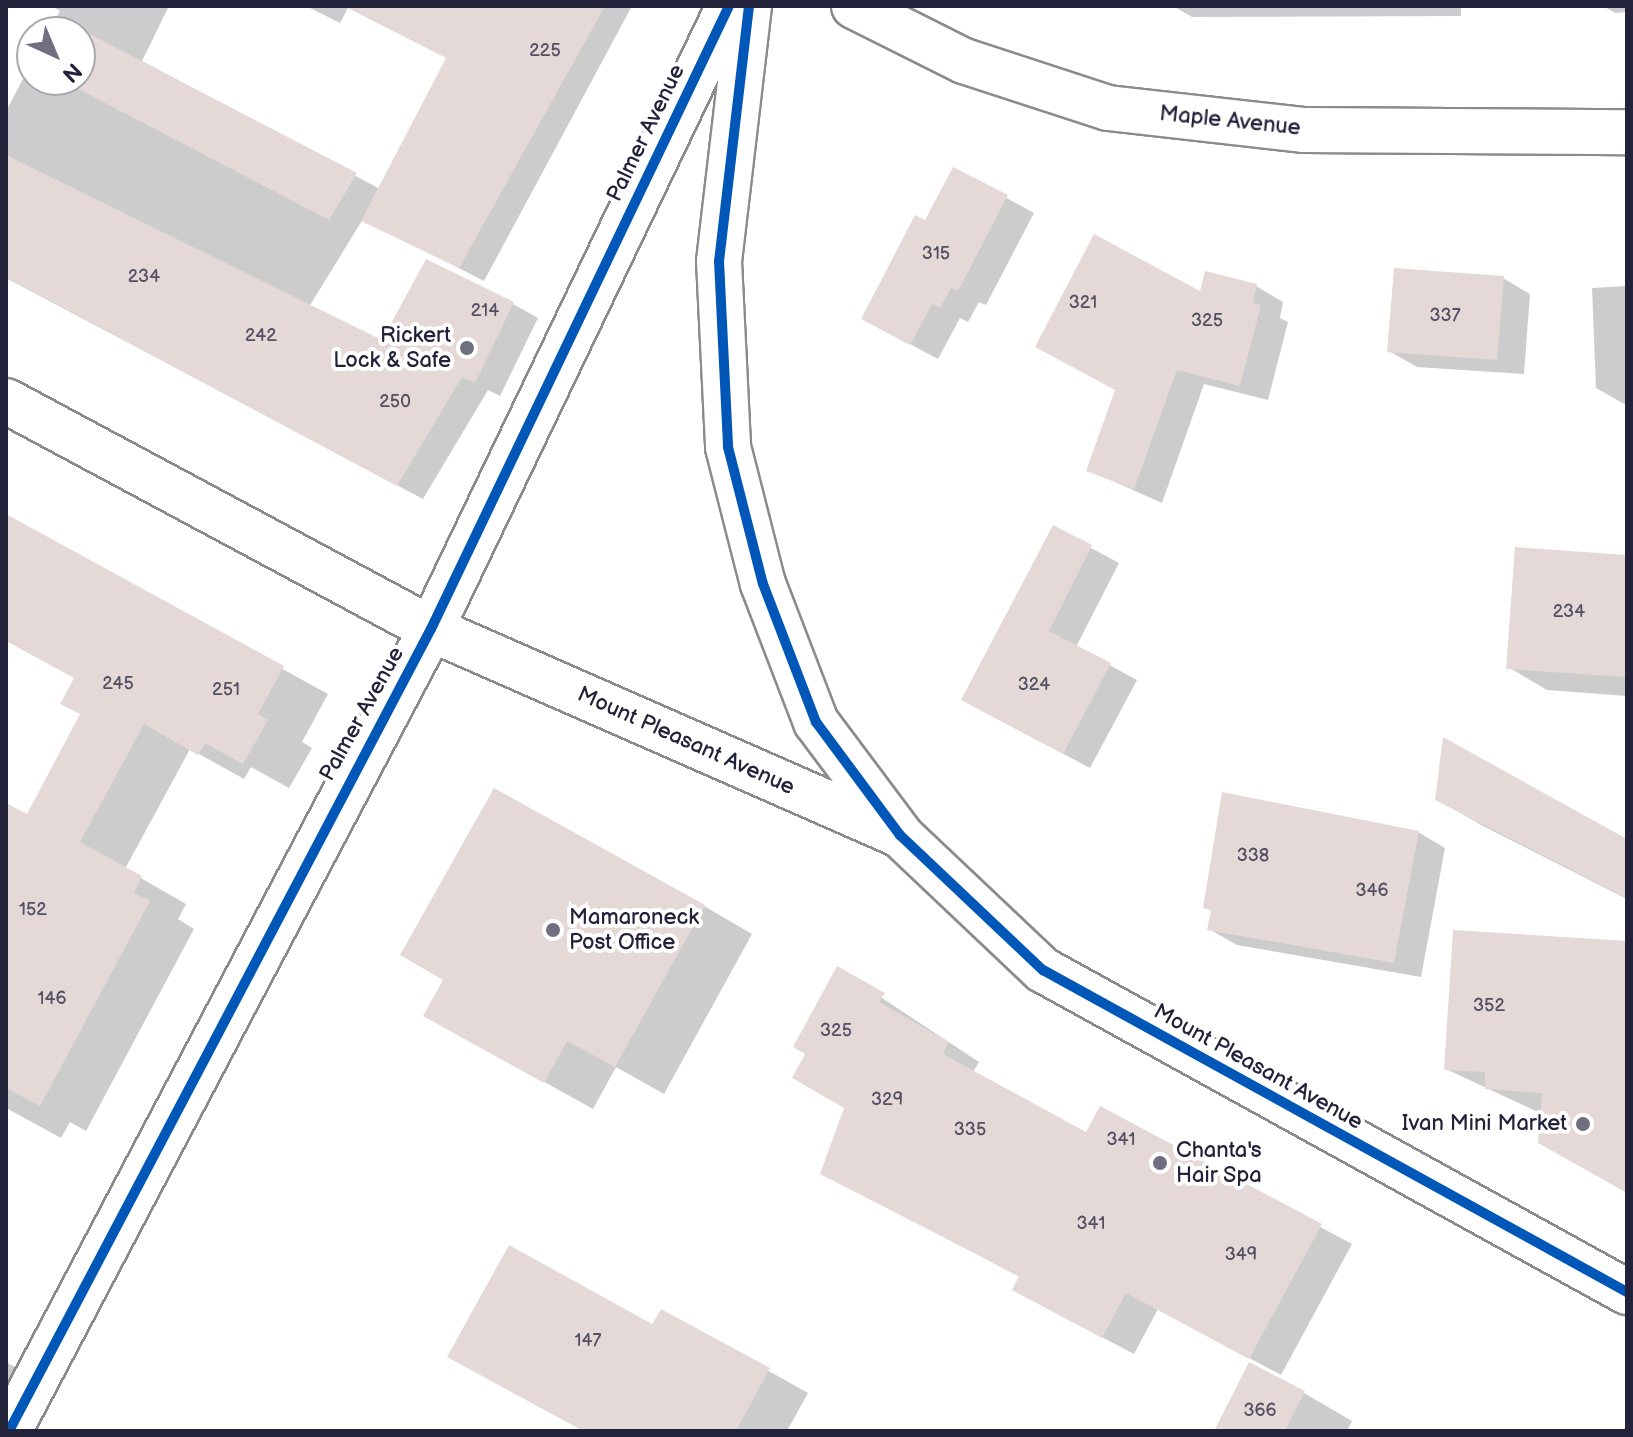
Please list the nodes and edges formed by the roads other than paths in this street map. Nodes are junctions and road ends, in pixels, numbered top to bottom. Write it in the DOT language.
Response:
graph roads {
  1 [pos="729,6"];
  2 [pos="749,6"];
  3 [pos="854,6"];
  4 [pos="1627,132"];
  5 [pos="6,401"];
  6 [pos="431,629"];
  7 [pos="900,835"];
  8 [pos="1627,1292"];
  9 [pos="9,1431"];
  1 -- 6 [label="street, Palmer Avenue"];
  2 -- 7 [label="street"];
  3 -- 4 [label="street, Maple Avenue"];
  5 -- 6 [label="street, Mount Pleasant Avenue"];
  6 -- 7 [label="street, Mount Pleasant Avenue"];
  6 -- 9 [label="street, Palmer Avenue"];
  7 -- 8 [label="street, Mount Pleasant Avenue"];
}
